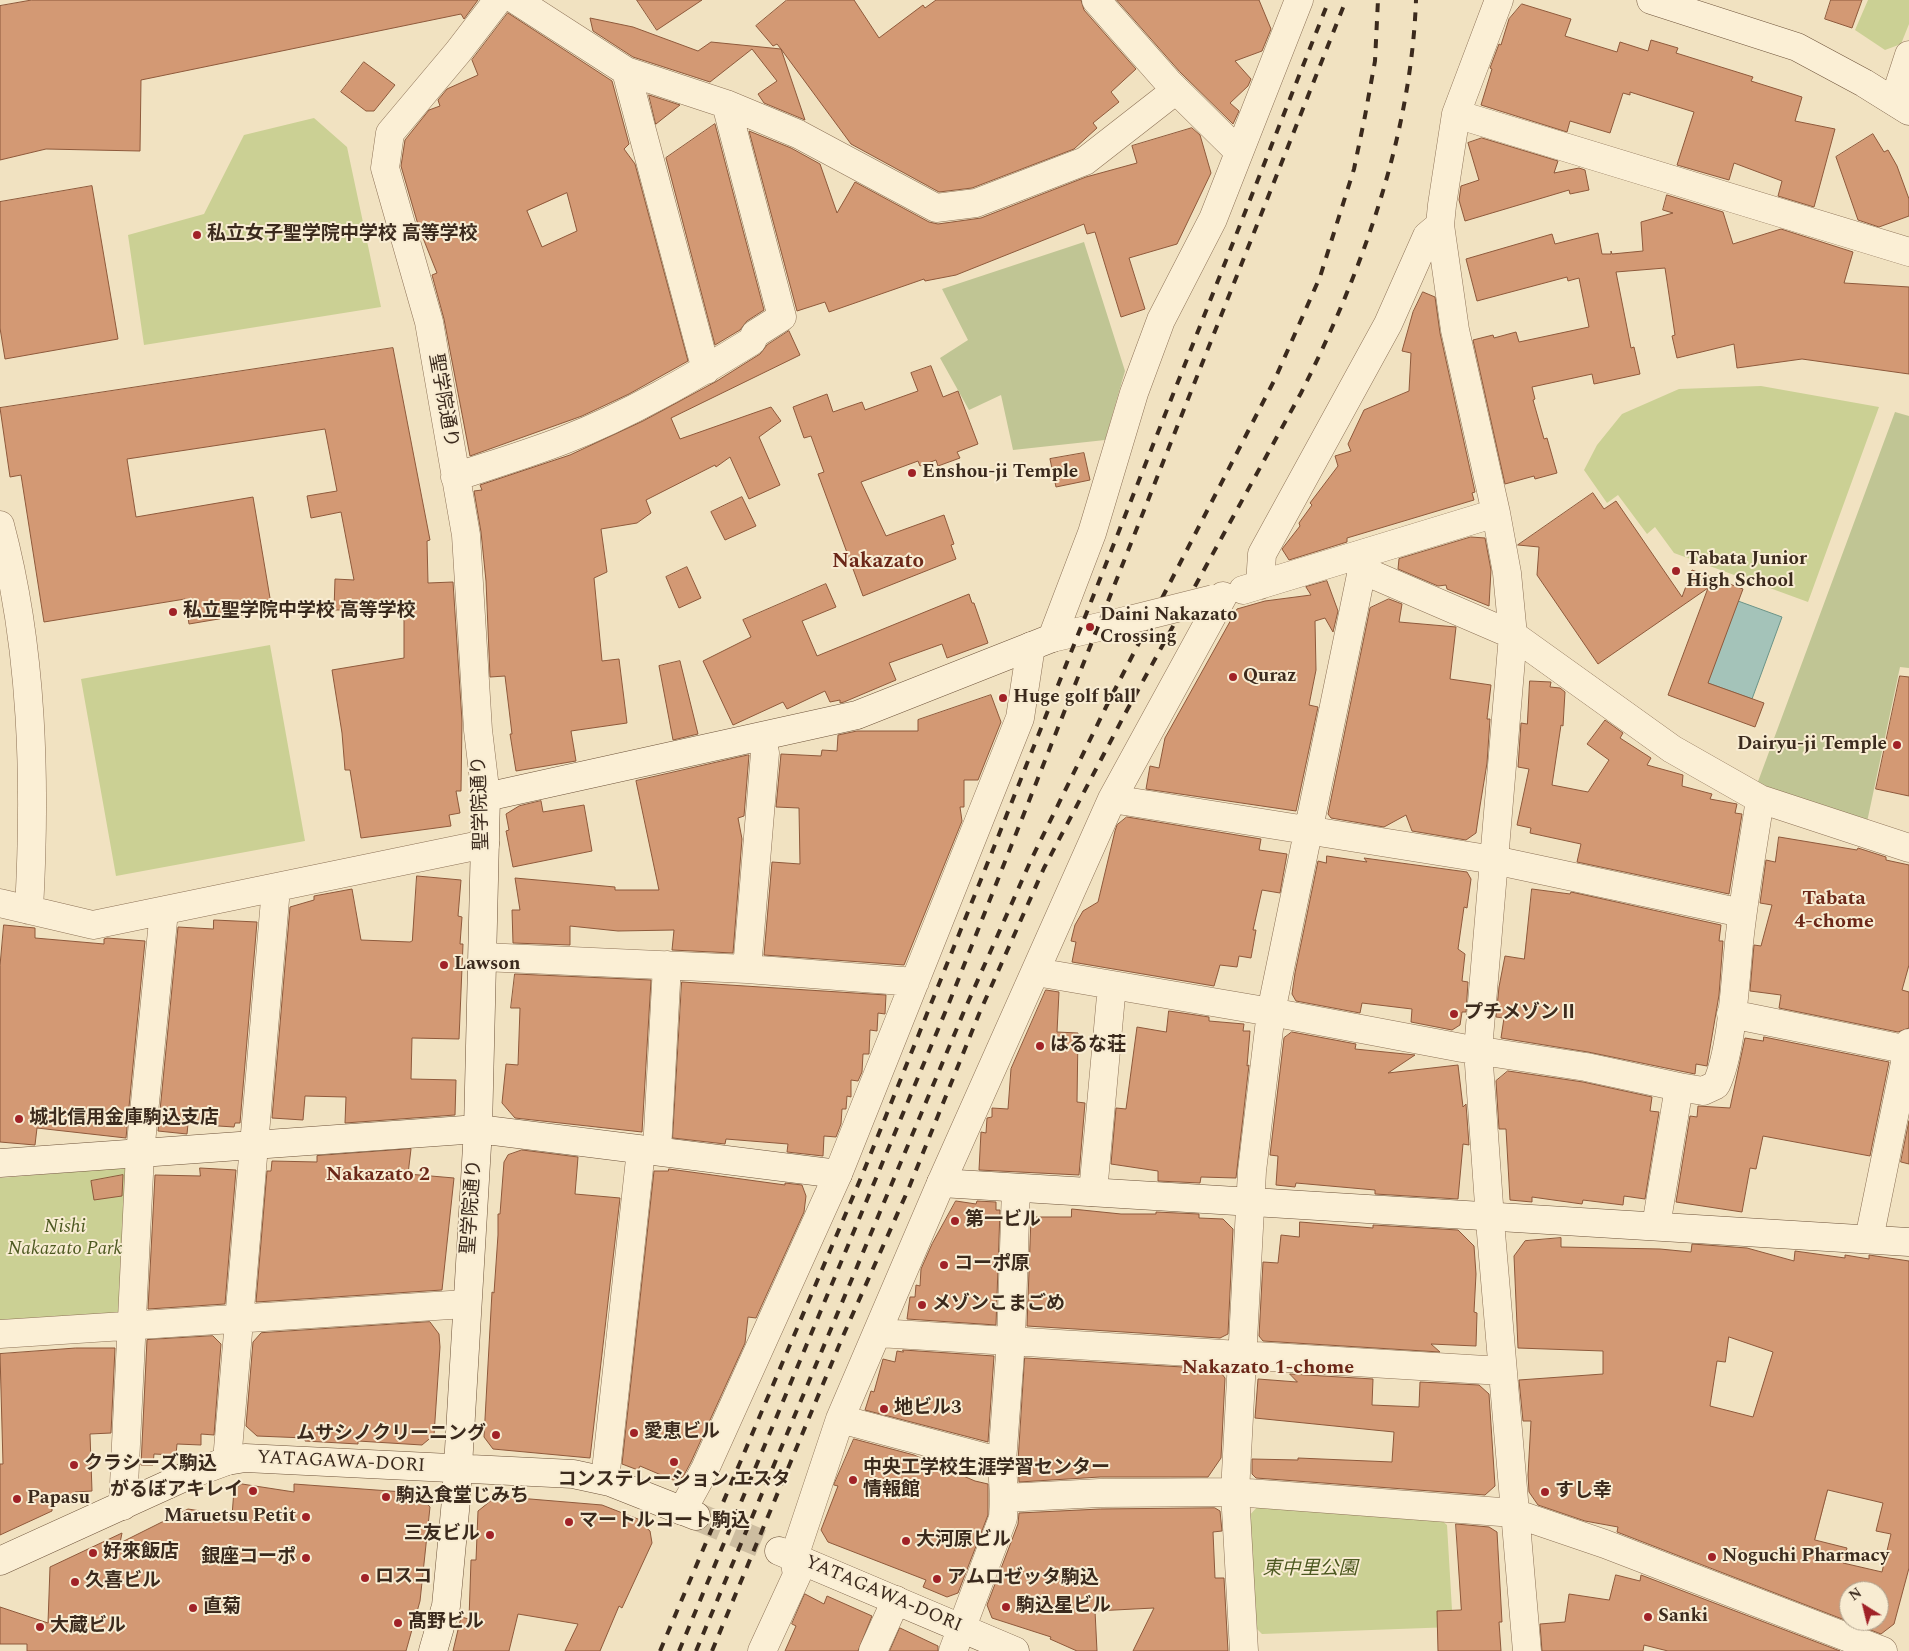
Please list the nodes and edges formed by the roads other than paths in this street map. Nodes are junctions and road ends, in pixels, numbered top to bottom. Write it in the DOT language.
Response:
graph roads {
  1 [pos="498,0"];
  2 [pos="516,0"];
  3 [pos="1096,0"];
  4 [pos="1299,0"];
  5 [pos="1499,0"];
  6 [pos="1651,0"];
  7 [pos="1909,55"];
  8 [pos="626,71"];
  9 [pos="1176,90"];
  10 [pos="726,104"];
  11 [pos="1901,106"];
  12 [pos="1456,114"];
  13 [pos="1239,152"];
  14 [pos="1440,226"];
  15 [pos="1909,252"];
  16 [pos="706,370"];
  17 [pos="455,477"];
  18 [pos="1496,513"];
  19 [pos="0,525"];
  20 [pos="1360,562"];
  21 [pos="1260,585"];
  22 [pos="1218,597"];
  23 [pos="1513,636"];
  24 [pos="1042,642"];
  25 [pos="761,737"];
  26 [pos="486,797"];
  27 [pos="1112,799"];
  28 [pos="1760,799"];
  29 [pos="1309,829"];
  30 [pos="485,844"];
  31 [pos="1909,848"];
  32 [pos="1494,860"];
  33 [pos="276,888"];
  34 [pos="0,903"];
  35 [pos="29,910"];
  36 [pos="164,910"];
  37 [pos="1742,913"];
  38 [pos="483,957"];
  39 [pos="667,965"];
  40 [pos="747,969"];
  41 [pos="1036,972"];
  42 [pos="915,982"];
  43 [pos="1112,985"];
  44 [pos="1271,1012"];
  45 [pos="1731,1014"];
  46 [pos="1909,1048"];
  47 [pos="1478,1050"];
  48 [pos="1679,1087"];
  49 [pos="478,1129"];
  50 [pos="255,1145"];
  51 [pos="649,1150"];
  52 [pos="140,1154"];
  53 [pos="0,1163"];
  54 [pos="838,1174"];
  55 [pos="941,1183"];
  56 [pos="1016,1188"];
  57 [pos="1093,1192"];
  58 [pos="1250,1201"];
  59 [pos="1489,1217"];
  60 [pos="1656,1226"];
  61 [pos="1869,1239"];
  62 [pos="1909,1242"];
  63 [pos="466,1304"];
  64 [pos="239,1319"];
  65 [pos="131,1326"];
  66 [pos="878,1333"];
  67 [pos="0,1334"];
  68 [pos="1011,1341"];
  69 [pos="1242,1354"];
  70 [pos="1502,1371"];
  71 [pos="840,1419"];
  72 [pos="226,1461"];
  73 [pos="1002,1462"];
  74 [pos="456,1470"];
  75 [pos="605,1480"];
  76 [pos="1235,1492"];
  77 [pos="1004,1498"];
  78 [pos="123,1506"];
  79 [pos="1514,1513"];
  80 [pos="787,1554"];
  81 [pos="0,1561"];
  82 [pos="896,1600"];
  83 [pos="957,1640"];
  84 [pos="433,1651"];
  85 [pos="762,1651"];
  86 [pos="873,1651"];
  87 [pos="1015,1651"];
  88 [pos="1244,1651"];
  89 [pos="1526,1651"];
  90 [pos="1882,1651"];
  1 -- 17 [label="street, 聖学院通り"];
  2 -- 8 [label="street"];
  3 -- 9 [label="street"];
  4 -- 13 [label="street"];
  5 -- 12 [label="street"];
  6 -- 11 [label="street"];
  7 -- 11 [label="street"];
  8 -- 10 [label="street"];
  8 -- 16 [label="street"];
  9 -- 10 [label="street"];
  9 -- 13 [label="street"];
  10 -- 16 [label="street"];
  12 -- 14 [label="street"];
  12 -- 15 [label="street"];
  13 -- 24 [label="street"];
  14 -- 18 [label="street"];
  14 -- 21 [label="street"];
  16 -- 17 [label="street"];
  17 -- 26 [label="street, 聖学院通り"];
  18 -- 20 [label="street"];
  18 -- 23 [label="street"];
  19 -- 35 [label="street"];
  20 -- 21 [label="street"];
  20 -- 23 [label="street"];
  20 -- 29 [label="street"];
  21 -- 22 [label="street"];
  22 -- 24 [label="street, bridge"];
  22 -- 27 [label="street"];
  23 -- 28 [label="street"];
  23 -- 32 [label="street"];
  24 -- 25 [label="street"];
  24 -- 42 [label="street"];
  25 -- 26 [label="street"];
  25 -- 40 [label="street"];
  26 -- 30 [label="street, 聖学院通り"];
  27 -- 29 [label="street"];
  27 -- 41 [label="street"];
  28 -- 31 [label="street"];
  28 -- 37 [label="street"];
  29 -- 32 [label="street"];
  29 -- 44 [label="street"];
  30 -- 33 [label="street"];
  30 -- 38 [label="street, 聖学院通り"];
  32 -- 37 [label="street"];
  32 -- 47 [label="street"];
  33 -- 36 [label="street"];
  33 -- 50 [label="street"];
  34 -- 35 [label="street"];
  35 -- 36 [label="street"];
  36 -- 52 [label="street"];
  37 -- 45 [label="street"];
  38 -- 39 [label="street"];
  38 -- 49 [label="street, 聖学院通り"];
  39 -- 40 [label="street"];
  39 -- 51 [label="street"];
  40 -- 42 [label="street"];
  41 -- 43 [label="street"];
  41 -- 55 [label="street"];
  42 -- 54 [label="street"];
  43 -- 44 [label="street"];
  43 -- 57 [label="street"];
  44 -- 47 [label="street"];
  44 -- 58 [label="street"];
  45 -- 46 [label="street"];
  45 -- 48 [label="street"];
  46 -- 61 [label="street"];
  47 -- 48 [label="street"];
  47 -- 59 [label="street"];
  48 -- 60 [label="street"];
  49 -- 50 [label="street"];
  49 -- 51 [label="street"];
  49 -- 63 [label="street, 聖学院通り"];
  50 -- 52 [label="street"];
  50 -- 64 [label="street"];
  51 -- 54 [label="street"];
  51 -- 75 [label="street"];
  52 -- 53 [label="street"];
  52 -- 65 [label="street"];
  54 -- 75 [label="street, YATAGAWA-DORI"];
  55 -- 56 [label="street"];
  55 -- 66 [label="street"];
  56 -- 57 [label="street"];
  56 -- 68 [label="street"];
  57 -- 58 [label="street"];
  58 -- 59 [label="street"];
  58 -- 69 [label="street"];
  59 -- 60 [label="street"];
  59 -- 70 [label="street"];
  60 -- 61 [label="street"];
  61 -- 62 [label="street"];
  63 -- 64 [label="street"];
  63 -- 74 [label="street, 聖学院通り"];
  64 -- 65 [label="street"];
  64 -- 72 [label="street"];
  65 -- 67 [label="street"];
  65 -- 78 [label="street"];
  66 -- 68 [label="street"];
  66 -- 71 [label="street"];
  68 -- 69 [label="street"];
  68 -- 73 [label="street"];
  69 -- 70 [label="street"];
  69 -- 76 [label="street"];
  70 -- 79 [label="street"];
  71 -- 73 [label="street"];
  71 -- 80 [label="street"];
  72 -- 74 [label="street, YATAGAWA-DORI"];
  72 -- 78 [label="street, YATAGAWA-DORI"];
  73 -- 77 [label="street"];
  74 -- 75 [label="street, YATAGAWA-DORI"];
  74 -- 84 [label="street, 聖学院通り"];
  76 -- 77 [label="street"];
  76 -- 79 [label="street"];
  76 -- 88 [label="street"];
  77 -- 83 [label="street"];
  78 -- 81 [label="street, YATAGAWA-DORI"];
  79 -- 89 [label="street"];
  79 -- 90 [label="street"];
  80 -- 82 [label="street, YATAGAWA-DORI"];
  80 -- 85 [label="street"];
  82 -- 83 [label="street, YATAGAWA-DORI"];
  82 -- 86 [label="street"];
  83 -- 87 [label="street, YATAGAWA-DORI"];
}
